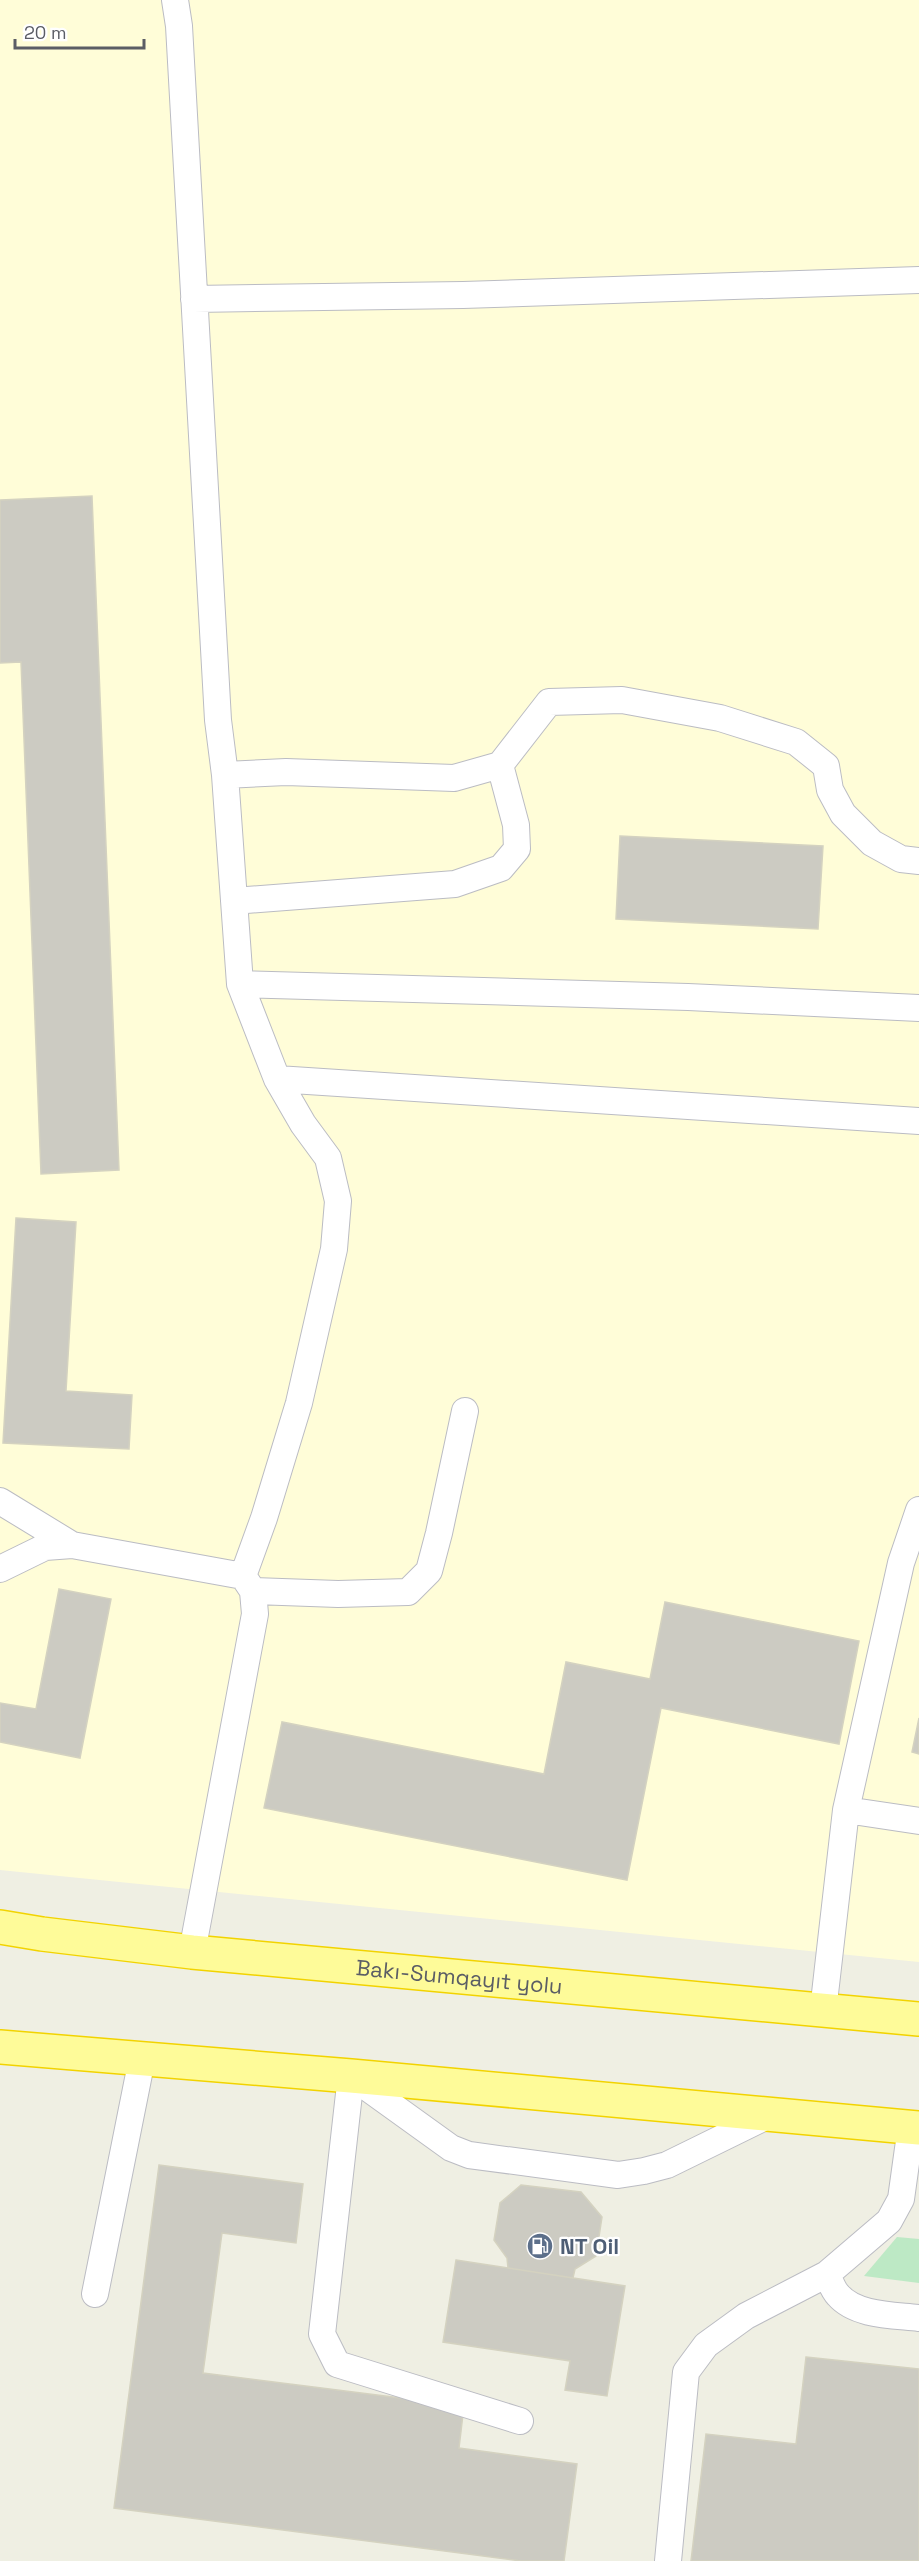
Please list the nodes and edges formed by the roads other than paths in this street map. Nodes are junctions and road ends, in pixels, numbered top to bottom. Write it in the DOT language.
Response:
graph roads {
  1 [pos="175,0"];
  2 [pos="919,280"];
  3 [pos="194,299"];
  4 [pos="501,765"];
  5 [pos="225,775"];
  6 [pos="919,861"];
  7 [pos="234,901"];
  8 [pos="240,984"];
  9 [pos="919,1008"];
  10 [pos="277,1079"];
  11 [pos="919,1121"];
  12 [pos="465,1411"];
  13 [pos="0,1500"];
  14 [pos="919,1510"];
  15 [pos="72,1545"];
  16 [pos="0,1569"];
  17 [pos="248,1584"];
  18 [pos="846,1810"];
  19 [pos="919,1821"];
  20 [pos="0,1927"];
  21 [pos="192,1952"];
  22 [pos="823,2011"];
  23 [pos="919,2019"];
  24 [pos="0,2047"];
  25 [pos="142,2059"];
  26 [pos="351,2076"];
  27 [pos="769,2115"];
  28 [pos="915,2128"];
  29 [pos="827,2274"];
  30 [pos="95,2294"];
  31 [pos="919,2318"];
  32 [pos="520,2421"];
  33 [pos="668,2561"];
  1 -- 3 [label="lane"];
  2 -- 3 [label="lane"];
  3 -- 5 [label="lane"];
  4 -- 5 [label="lane"];
  4 -- 6 [label="lane"];
  4 -- 7 [label="lane"];
  5 -- 7 [label="lane"];
  7 -- 8 [label="lane"];
  8 -- 9 [label="lane"];
  8 -- 10 [label="lane"];
  10 -- 11 [label="lane"];
  10 -- 17 [label="lane"];
  12 -- 17 [label="lane"];
  13 -- 15 [label="lane"];
  14 -- 18 [label="lane"];
  15 -- 16 [label="lane"];
  15 -- 17 [label="lane"];
  17 -- 21 [label="lane"];
  18 -- 19 [label="lane"];
  18 -- 22 [label="lane"];
  20 -- 21 [label="highway, Bakı-Sumqayıt yolu"];
  21 -- 22 [label="highway, Bakı-Sumqayıt yolu"];
  22 -- 23 [label="highway, Bakı-Sumqayıt yolu"];
  24 -- 25 [label="highway"];
  25 -- 26 [label="highway"];
  25 -- 30 [label="lane"];
  26 -- 27 [label="highway"];
  26 -- 27 [label="lane"];
  26 -- 32 [label="lane"];
  27 -- 28 [label="highway"];
  28 -- 29 [label="lane"];
  29 -- 31 [label="lane"];
  29 -- 33 [label="lane"];
}
